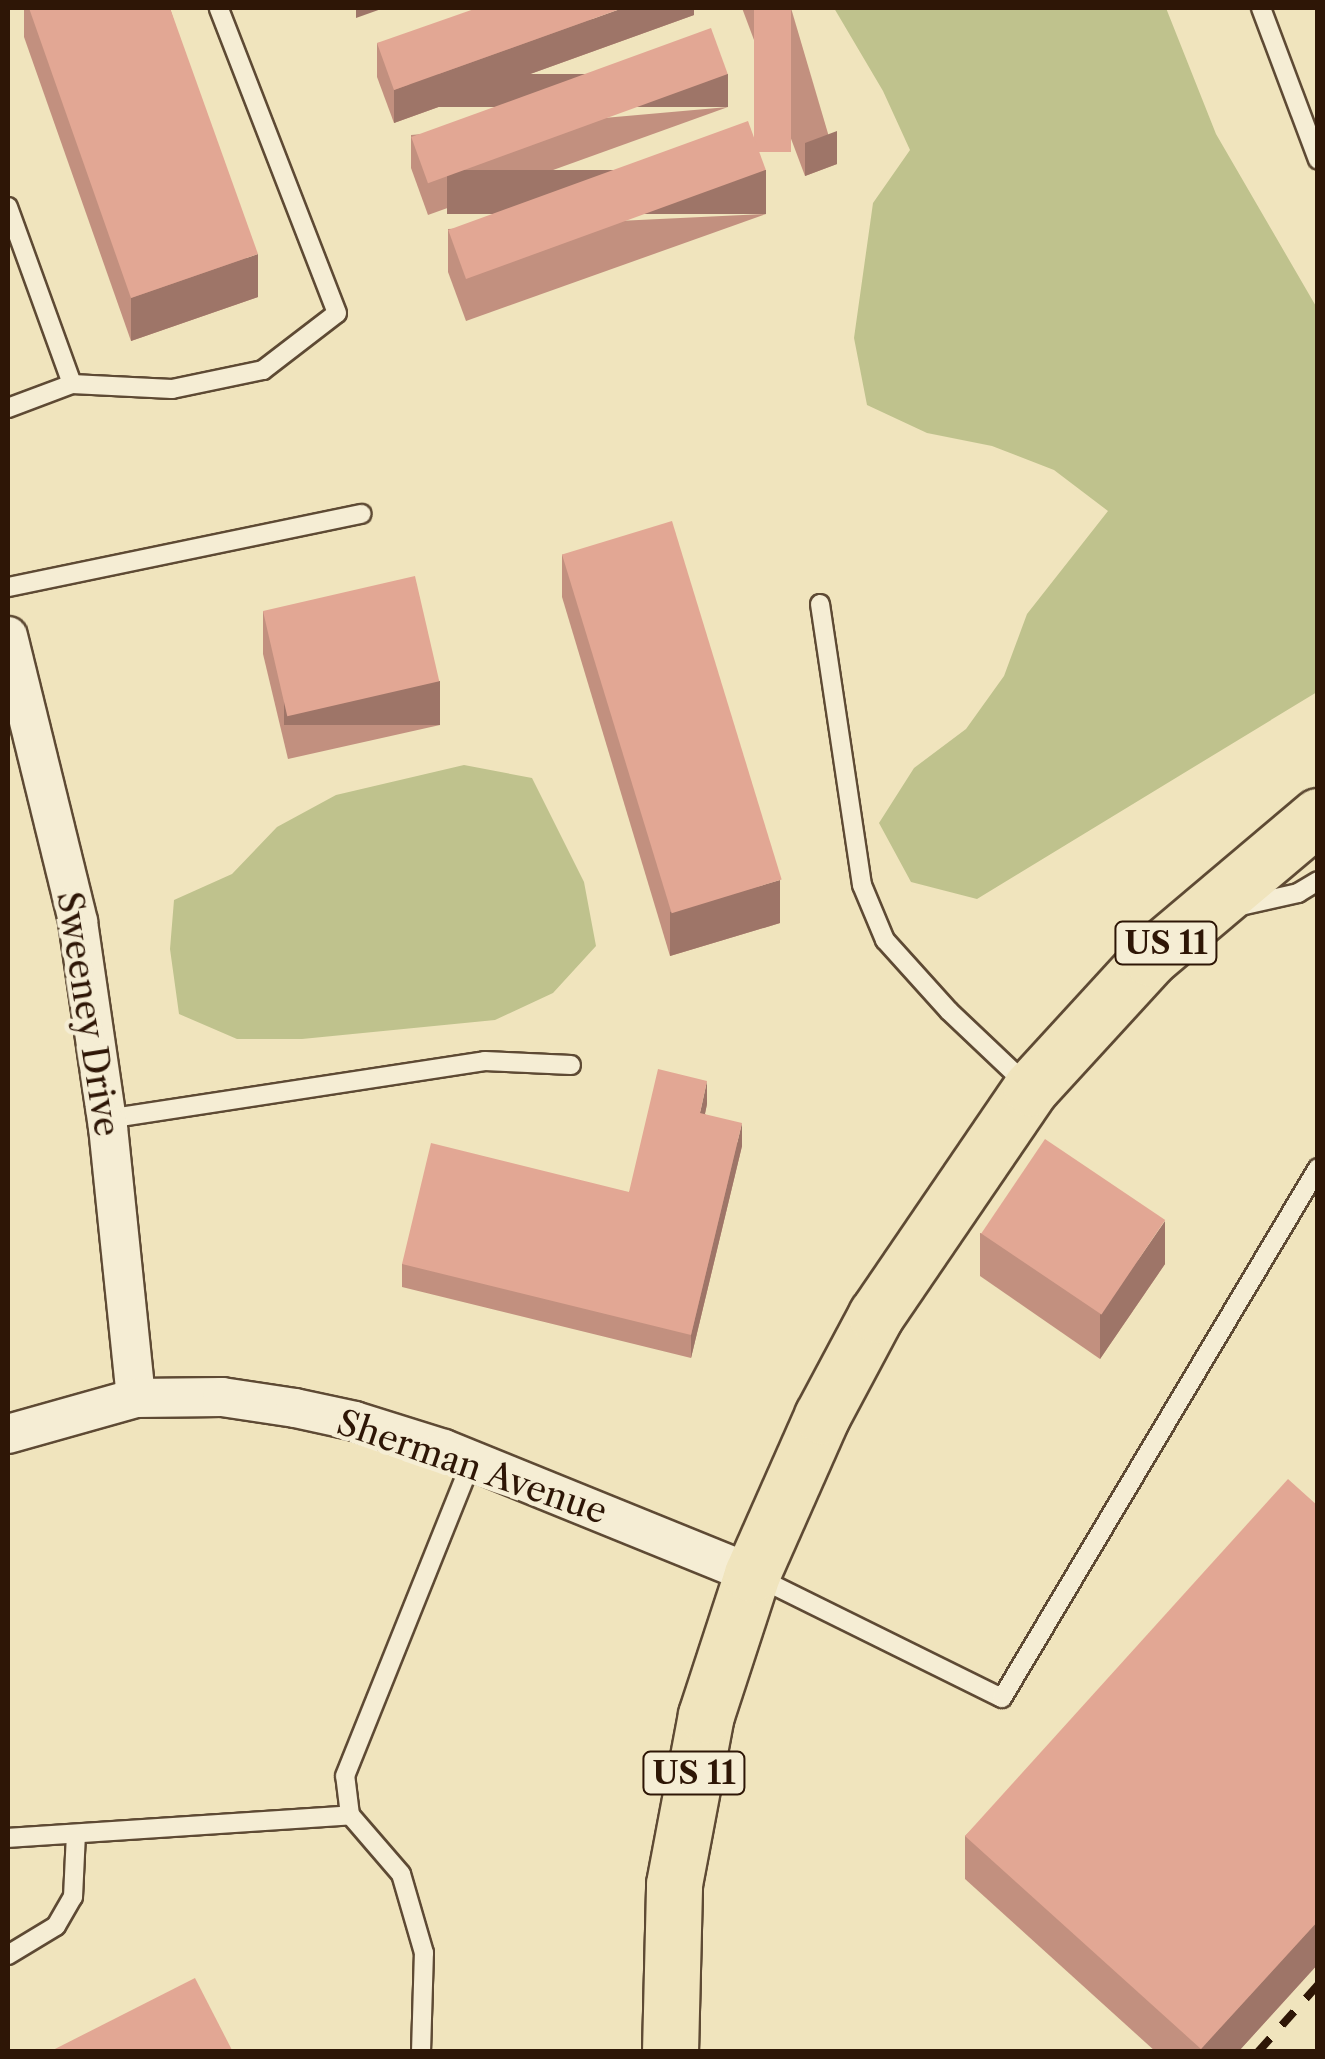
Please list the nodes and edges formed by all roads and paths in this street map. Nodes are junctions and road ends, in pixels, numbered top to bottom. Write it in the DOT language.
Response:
graph roads {
  1 [pos="219,8"];
  2 [pos="1261,8"];
  3 [pos="1318,160"];
  4 [pos="8,207"];
  5 [pos="72,384"];
  6 [pos="8,408"];
  7 [pos="362,514"];
  8 [pos="8,587"];
  9 [pos="820,604"];
  10 [pos="8,636"];
  11 [pos="15,698"];
  12 [pos="1318,816"];
  13 [pos="1318,881"];
  14 [pos="1197,916"];
  15 [pos="570,1065"];
  16 [pos="1032,1088"];
  17 [pos="106,1119"];
  18 [pos="1318,1168"];
  19 [pos="136,1398"];
  20 [pos="8,1434"];
  21 [pos="472,1460"];
  22 [pos="752,1574"];
  23 [pos="350,1815"];
  24 [pos="76,1834"];
  25 [pos="8,1838"];
  26 [pos="8,1955"];
  27 [pos="422,2052"];
  28 [pos="670,2052"];
  1 -- 5 [label="lane"];
  2 -- 3 [label="lane"];
  4 -- 5 [label="lane"];
  5 -- 6 [label="lane"];
  7 -- 8 [label="lane"];
  9 -- 16 [label="lane"];
  10 -- 11 [label="street, Sweeney Drive"];
  11 -- 17 [label="street, Sweeney Drive"];
  12 -- 14 [label="main road, US 11"];
  13 -- 14 [label="lane"];
  14 -- 16 [label="main road, US 11"];
  15 -- 17 [label="lane"];
  16 -- 22 [label="main road, US 11"];
  17 -- 19 [label="street, Sweeney Drive"];
  18 -- 22 [label="lane"];
  19 -- 20 [label="street, Sherman Avenue"];
  19 -- 21 [label="street, Sherman Avenue"];
  21 -- 22 [label="street, Sherman Avenue"];
  21 -- 23 [label="lane"];
  22 -- 28 [label="main road, US 11"];
  23 -- 24 [label="lane"];
  23 -- 27 [label="lane"];
  24 -- 25 [label="lane"];
  24 -- 26 [label="lane"];
}
